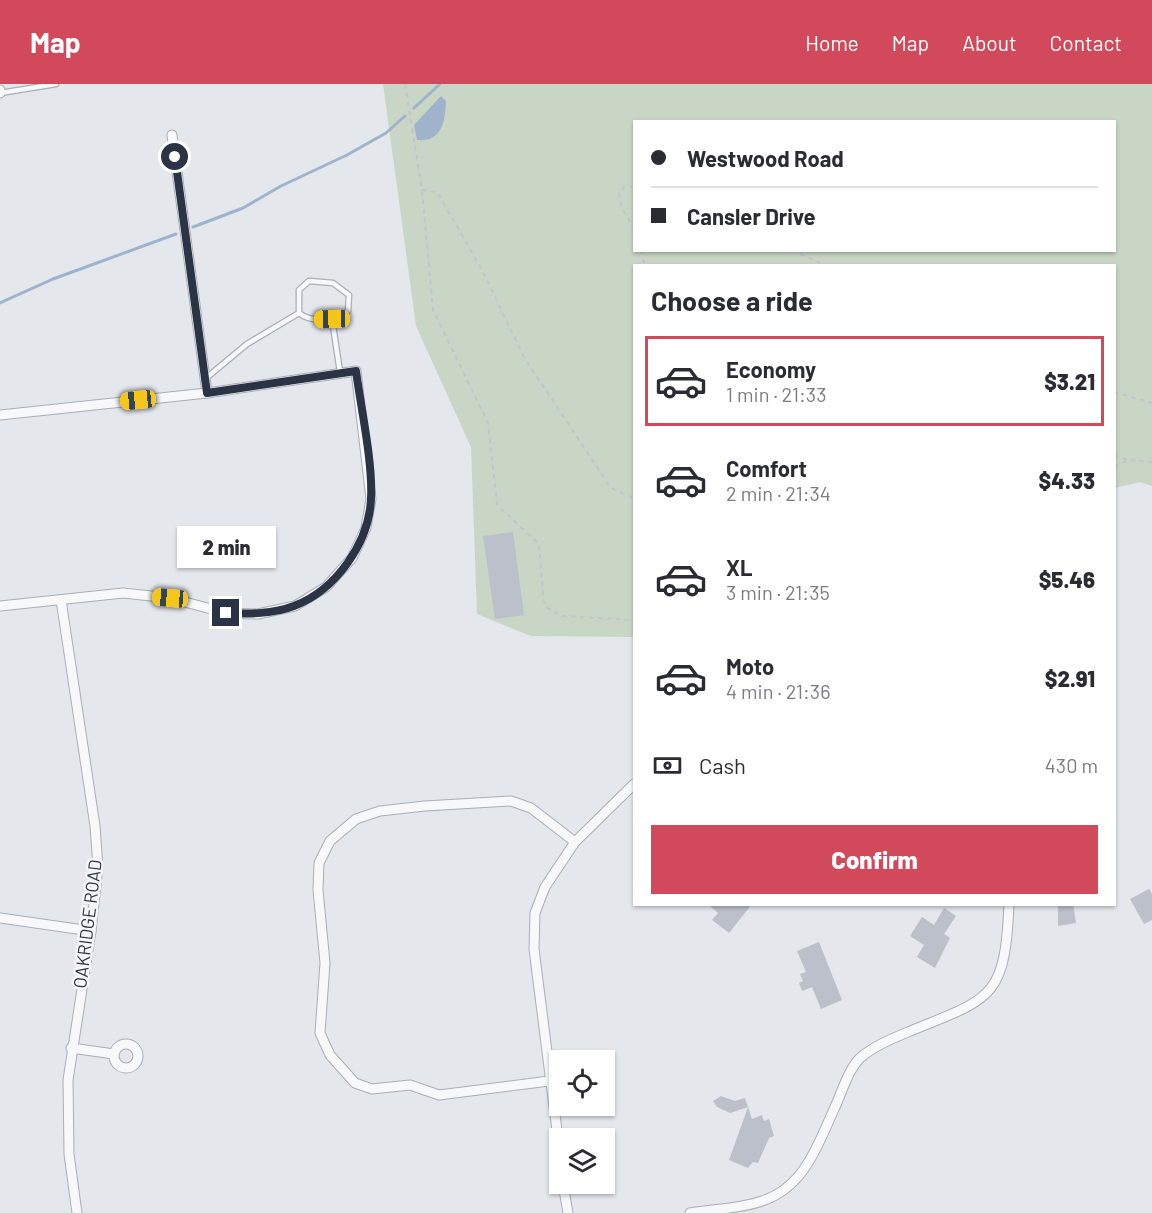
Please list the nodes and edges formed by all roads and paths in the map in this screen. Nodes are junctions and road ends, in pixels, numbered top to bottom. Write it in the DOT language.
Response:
graph roads {
  1 [pos="56,84"];
  2 [pos="405,84"];
  3 [pos="0,92"];
  4 [pos="172,135"];
  5 [pos="633,187"];
  6 [pos="422,190"];
  7 [pos="633,227"];
  8 [pos="796,252"];
  9 [pos="822,264"];
  10 [pos="299,313"];
  11 [pos="332,319"];
  12 [pos="340,373"];
  13 [pos="205,379"];
  14 [pos="207,393"];
  15 [pos="1116,393"];
  16 [pos="1152,403"];
  17 [pos="0,416"];
  18 [pos="1116,456"];
  19 [pos="1128,459"];
  20 [pos="1152,462"];
  21 [pos="1116,466"];
  22 [pos="633,498"];
  23 [pos="61,600"];
  24 [pos="0,606"];
  25 [pos="633,620"];
  26 [pos="633,785"];
  27 [pos="574,842"];
  28 [pos="1009,906"];
  29 [pos="0,918"];
  30 [pos="91,931"];
  31 [pos="71,1048"];
  32 [pos="114,1054"];
  33 [pos="549,1080"];
  34 [pos="565,1194"];
  35 [pos="77,1213"];
  36 [pos="568,1213"];
  37 [pos="690,1213"];
  1 -- 3 [label="lane"];
  2 -- 6 [label="path"];
  4 -- 13 [label="street"];
  5 -- 7 [label="path"];
  6 -- 22 [label="path"];
  6 -- 25 [label="path"];
  8 -- 9 [label="path"];
  10 -- 11 [label="lane"];
  10 -- 11 [label="lane"];
  10 -- 13 [label="lane"];
  11 -- 12 [label="lane"];
  12 -- 14 [label="street"];
  12 -- 23 [label="street"];
  13 -- 14 [label="street"];
  14 -- 17 [label="street"];
  15 -- 16 [label="path"];
  18 -- 19 [label="path"];
  19 -- 20 [label="path"];
  19 -- 21 [label="path"];
  23 -- 24 [label="street"];
  23 -- 30 [label="street, OAKRIDGE ROAD"];
  26 -- 27 [label="street"];
  27 -- 33 [label="street"];
  27 -- 33 [label="street"];
  28 -- 37 [label="street"];
  29 -- 30 [label="street"];
  30 -- 31 [label="street, OAKRIDGE ROAD"];
  31 -- 32 [label="street"];
  31 -- 35 [label="street, OAKRIDGE ROAD"];
  34 -- 36 [label="street"];
}
